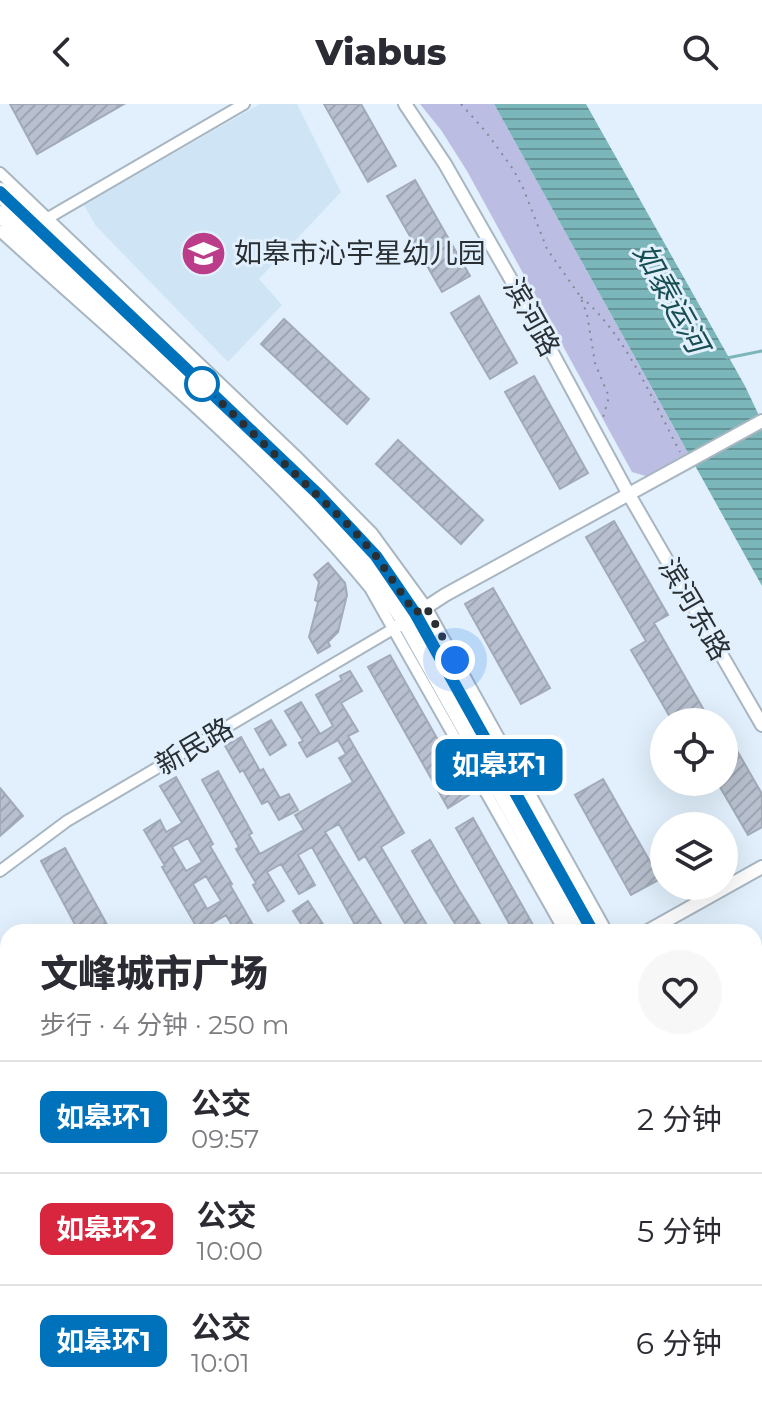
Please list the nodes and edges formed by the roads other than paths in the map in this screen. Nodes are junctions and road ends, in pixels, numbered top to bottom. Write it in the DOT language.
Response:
graph roads {
  1 [pos="244,104"];
  2 [pos="405,104"];
  3 [pos="0,173"];
  4 [pos="0,192"];
  5 [pos="48,218"];
  6 [pos="5,224"];
  7 [pos="762,421"];
  8 [pos="628,493"];
  9 [pos="410,618"];
  10 [pos="762,725"];
  11 [pos="762,867"];
  12 [pos="0,871"];
  13 [pos="561,924"];
  14 [pos="575,924"];
  15 [pos="587,924"];
  16 [pos="602,924"];
  17 [pos="660,924"];
  1 -- 5 [label="street"];
  2 -- 8 [label="street, 滨河路"];
  3 -- 5 [label="street"];
  4 -- 6 [label="main road"];
  5 -- 9 [label="street"];
  6 -- 9 [label="main road"];
  7 -- 8 [label="street"];
  8 -- 9 [label="street"];
  8 -- 10 [label="street, 滨河东路"];
  9 -- 12 [label="street, 新民路"];
  9 -- 13 [label="street"];
  9 -- 14 [label="main road"];
  9 -- 15 [label="main road"];
  9 -- 16 [label="street"];
  11 -- 17 [label="street"];
}
